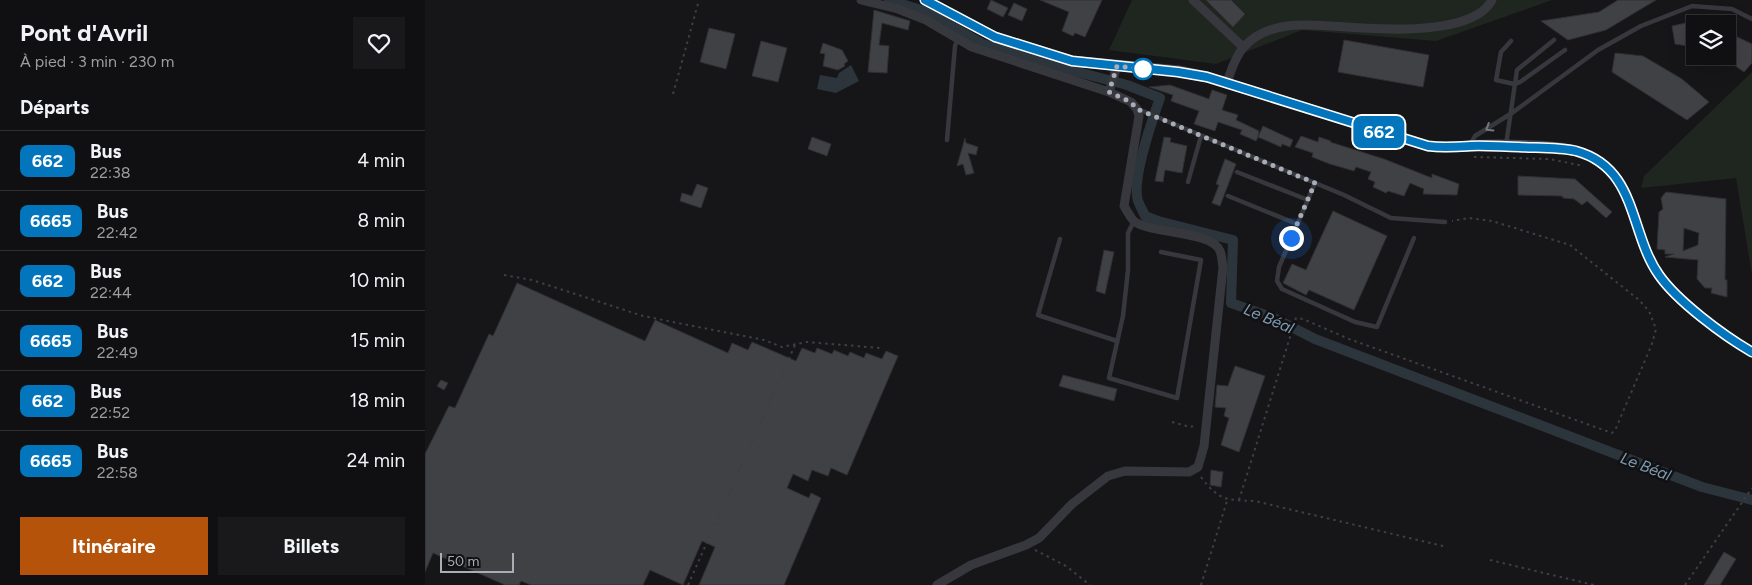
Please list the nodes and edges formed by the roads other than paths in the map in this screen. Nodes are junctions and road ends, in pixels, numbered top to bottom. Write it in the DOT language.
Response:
graph roads {
  1 [pos="861,0"];
  2 [pos="925,0"];
  3 [pos="1193,0"];
  4 [pos="1491,0"];
  5 [pos="1752,19"];
  6 [pos="958,38"];
  7 [pos="1554,40"];
  8 [pos="1511,41"];
  9 [pos="1243,47"];
  10 [pos="1565,50"];
  11 [pos="1115,71"];
  12 [pos="1227,82"];
  13 [pos="1514,84"];
  14 [pos="1109,90"];
  15 [pos="1137,109"];
  16 [pos="1512,113"];
  17 [pos="1201,136"];
  18 [pos="947,140"];
  19 [pos="1470,146"];
  20 [pos="1506,147"];
  21 [pos="1237,172"];
  22 [pos="1188,182"];
  23 [pos="1315,183"];
  24 [pos="1228,196"];
  25 [pos="1308,200"];
  26 [pos="1134,221"];
  27 [pos="1445,222"];
  28 [pos="1297,224"];
  29 [pos="1414,238"];
  30 [pos="1061,239"];
  31 [pos="1161,252"];
  32 [pos="1117,341"];
  33 [pos="1752,352"];
  34 [pos="937,585"];
  1 -- 6 [label="street"];
  2 -- 11 [label="main road"];
  3 -- 9 [label="street"];
  4 -- 9 [label="street"];
  5 -- 16 [label="lane"];
  6 -- 14 [label="street"];
  6 -- 18 [label="lane"];
  7 -- 13 [label="lane"];
  8 -- 13 [label="lane"];
  9 -- 12 [label="street"];
  10 -- 13 [label="lane"];
  11 -- 12 [label="main road"];
  11 -- 14 [label="street"];
  12 -- 19 [label="main road"];
  13 -- 16 [label="lane"];
  14 -- 15 [label="street"];
  15 -- 17 [label="lane"];
  15 -- 26 [label="street"];
  16 -- 19 [label="lane, one-way"];
  16 -- 20 [label="lane"];
  17 -- 22 [label="lane"];
  17 -- 23 [label="lane"];
  19 -- 20 [label="main road"];
  20 -- 33 [label="main road"];
  21 -- 25 [label="lane"];
  23 -- 25 [label="lane"];
  23 -- 27 [label="lane"];
  24 -- 28 [label="lane"];
  25 -- 28 [label="lane"];
  26 -- 32 [label="lane"];
  26 -- 34 [label="street"];
  28 -- 29 [label="lane"];
  30 -- 32 [label="lane"];
  31 -- 32 [label="lane"];
}
